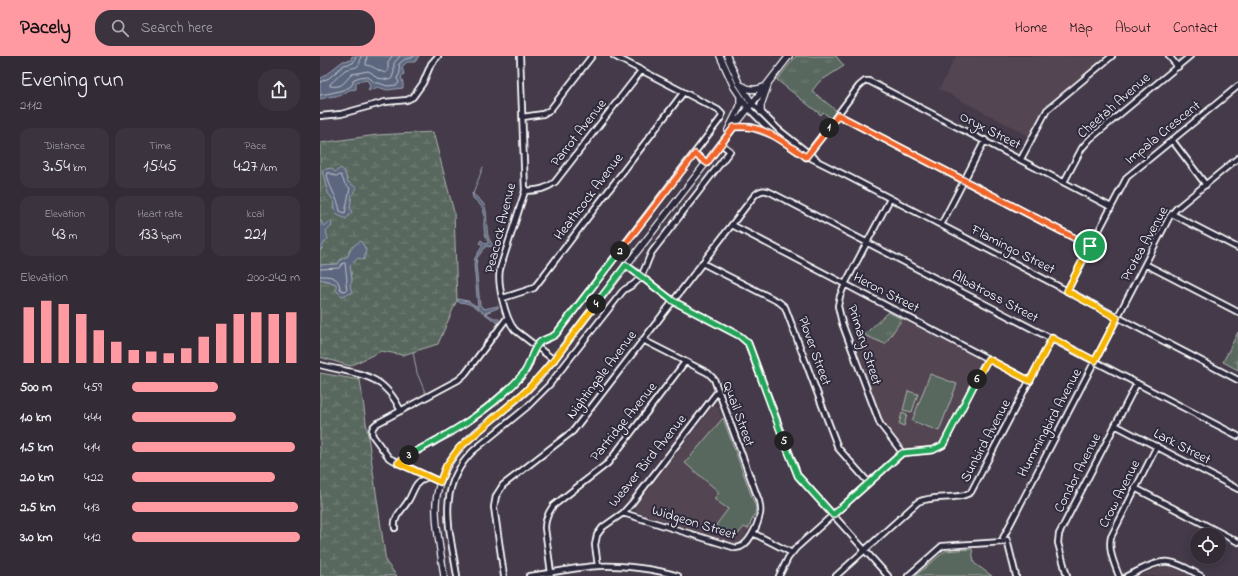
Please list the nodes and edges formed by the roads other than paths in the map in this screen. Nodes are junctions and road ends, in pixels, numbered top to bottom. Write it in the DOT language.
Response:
graph roads {
  1 [pos="438,56"];
  2 [pos="520,56"];
  3 [pos="592,56"];
  4 [pos="614,56"];
  5 [pos="720,56"];
  6 [pos="727,56"];
  7 [pos="789,56"];
  8 [pos="1112,56"];
  9 [pos="1169,56"];
  10 [pos="1190,56"];
  11 [pos="1178,67"];
  12 [pos="641,71"];
  13 [pos="739,83"];
  14 [pos="767,84"];
  15 [pos="1238,86"];
  16 [pos="683,93"];
  17 [pos="739,95"];
  18 [pos="752,103"];
  19 [pos="748,108"];
  20 [pos="761,112"];
  21 [pos="838,115"];
  22 [pos="320,116"];
  23 [pos="522,117"];
  24 [pos="734,127"];
  25 [pos="776,136"];
  26 [pos="985,140"];
  27 [pos="1172,140"];
  28 [pos="722,142"];
  29 [pos="695,154"];
  30 [pos="808,155"];
  31 [pos="1021,159"];
  32 [pos="1237,161"];
  33 [pos="707,163"];
  34 [pos="964,181"];
  35 [pos="1064,182"];
  36 [pos="1206,185"];
  37 [pos="763,190"];
  38 [pos="525,191"];
  39 [pos="890,199"];
  40 [pos="1111,207"];
  41 [pos="1172,214"];
  42 [pos="732,225"];
  43 [pos="941,225"];
  44 [pos="867,242"];
  45 [pos="1090,246"];
  46 [pos="1238,248"];
  47 [pos="702,263"];
  48 [pos="1145,264"];
  49 [pos="626,265"];
  50 [pos="641,276"];
  51 [pos="845,284"];
  52 [pos="1067,291"];
  53 [pos="503,298"];
  54 [pos="673,301"];
  55 [pos="1238,312"];
  56 [pos="508,318"];
  57 [pos="1117,318"];
  58 [pos="1052,338"];
  59 [pos="643,340"];
  60 [pos="536,347"];
  61 [pos="988,359"];
  62 [pos="554,360"];
  63 [pos="1095,361"];
  64 [pos="685,362"];
  65 [pos="320,365"];
  66 [pos="1238,380"];
  67 [pos="1030,381"];
  68 [pos="1137,383"];
  69 [pos="718,391"];
  70 [pos="401,410"];
  71 [pos="1115,426"];
  72 [pos="1238,436"];
  73 [pos="1157,446"];
  74 [pos="902,453"];
  75 [pos="398,463"];
  76 [pos="428,477"];
  77 [pos="440,482"];
  78 [pos="868,482"];
  79 [pos="1135,488"];
  80 [pos="1238,489"];
  81 [pos="623,513"];
  82 [pos="833,515"];
  83 [pos="395,528"];
  84 [pos="753,533"];
  85 [pos="1004,540"];
  86 [pos="1238,542"];
  87 [pos="865,550"];
  88 [pos="792,553"];
  89 [pos="598,566"];
  90 [pos="551,573"];
  91 [pos="444,576"];
  92 [pos="457,576"];
  93 [pos="504,576"];
  94 [pos="529,576"];
  95 [pos="678,576"];
  96 [pos="779,576"];
  97 [pos="836,576"];
  98 [pos="888,576"];
  99 [pos="908,576"];
  100 [pos="1016,576"];
  101 [pos="1067,576"];
  102 [pos="1119,576"];
  103 [pos="1127,576"];
  104 [pos="1201,576"];
  1 -- 22 [label="street"];
  2 -- 23 [label="street, Peacock Avenue"];
  3 -- 23 [label="street"];
  4 -- 12 [label="street"];
  5 -- 17 [label="main road"];
  6 -- 13 [label="main road"];
  7 -- 14 [label="main road"];
  8 -- 31 [label="street"];
  9 -- 11 [label="street"];
  10 -- 11 [label="street, Cheetah Avenue"];
  11 -- 35 [label="street, Cheetah Avenue"];
  12 -- 16 [label="street"];
  12 -- 38 [label="street, Parrot Avenue"];
  13 -- 14 [label="main road"];
  13 -- 18 [label="main road"];
  14 -- 18 [label="main road"];
  14 -- 20 [label="main road"];
  15 -- 27 [label="street, Impala Crescent"];
  16 -- 29 [label="street"];
  16 -- 53 [label="street, Heathcock Avenue"];
  17 -- 19 [label="main road"];
  17 -- 28 [label="main road"];
  18 -- 19 [label="main road"];
  18 -- 20 [label="street, Flamingo Street"];
  19 -- 24 [label="main road"];
  19 -- 25 [label="street, Flamingo Street"];
  20 -- 30 [label="street, Flamingo Street"];
  21 -- 26 [label="street, Oryx Street"];
  21 -- 30 [label="street"];
  21 -- 34 [label="street"];
  23 -- 38 [label="street, Peacock Avenue"];
  24 -- 25 [label="main road"];
  24 -- 28 [label="main road"];
  25 -- 30 [label="street, Flamingo Street"];
  26 -- 31 [label="street, Oryx Street"];
  26 -- 34 [label="street"];
  27 -- 36 [label="street"];
  27 -- 40 [label="street, Impala Crescent"];
  28 -- 33 [label="main road"];
  28 -- 50 [label="street"];
  29 -- 33 [label="street"];
  29 -- 60 [label="street"];
  30 -- 39 [label="street, Flamingo Street"];
  31 -- 35 [label="street, Oryx Street"];
  32 -- 36 [label="street, Protea Avenue"];
  33 -- 49 [label="main road"];
  34 -- 43 [label="street"];
  34 -- 45 [label="street"];
  35 -- 40 [label="street, Oryx Street"];
  36 -- 41 [label="street, Protea Avenue"];
  37 -- 42 [label="street, Nightingale Avenue"];
  37 -- 44 [label="street, Albatross Street"];
  38 -- 53 [label="street, Peacock Avenue"];
  39 -- 43 [label="street, Flamingo Street"];
  39 -- 44 [label="street, Primary Street"];
  40 -- 45 [label="street, Impala Crescent"];
  41 -- 46 [label="street"];
  41 -- 48 [label="street, Protea Avenue"];
  42 -- 47 [label="street, Nightingale Avenue"];
  42 -- 51 [label="street, Heron Street"];
  43 -- 52 [label="street, Flamingo Street"];
  44 -- 51 [label="street, Primary Street"];
  44 -- 58 [label="street, Albatross Street"];
  45 -- 52 [label="street, Impala Crescent"];
  47 -- 54 [label="street, Nightingale Avenue"];
  47 -- 78 [label="street, Plover Street"];
  48 -- 55 [label="street"];
  48 -- 57 [label="street, Protea Avenue"];
  49 -- 50 [label="street"];
  49 -- 62 [label="main road"];
  50 -- 54 [label="street"];
  50 -- 92 [label="street"];
  51 -- 61 [label="street, Heron Street"];
  51 -- 74 [label="street, Primary Street"];
  52 -- 57 [label="street, Flamingo Street"];
  53 -- 56 [label="street, Peacock Avenue"];
  54 -- 59 [label="street, Nightingale Avenue"];
  54 -- 82 [label="street"];
  56 -- 60 [label="street, Peacock Avenue"];
  56 -- 70 [label="street"];
  57 -- 63 [label="street, Hummingbird Avenue"];
  57 -- 66 [label="street, Flamingo Street"];
  58 -- 63 [label="street, Albatross Street"];
  58 -- 67 [label="street, Sunbird Avenue"];
  59 -- 64 [label="street, Quail Street"];
  59 -- 93 [label="street, Nightingale Avenue"];
  60 -- 62 [label="street, Peacock Avenue"];
  60 -- 75 [label="street"];
  61 -- 67 [label="street, Heron Street"];
  61 -- 74 [label="street"];
  62 -- 77 [label="main road"];
  63 -- 68 [label="street, Albatross Street"];
  63 -- 85 [label="street, Hummingbird Avenue"];
  64 -- 69 [label="street, Quail Street"];
  64 -- 90 [label="street, Partridge Avenue"];
  65 -- 70 [label="street"];
  67 -- 87 [label="street, Sunbird Avenue"];
  68 -- 71 [label="street, Condor Avenue"];
  68 -- 72 [label="street, Albatross Street"];
  69 -- 81 [label="street, Weaver Bird Avenue"];
  69 -- 84 [label="street, Quail Street"];
  70 -- 75 [label="street"];
  71 -- 73 [label="street, Lark Street"];
  71 -- 101 [label="street, Condor Avenue"];
  73 -- 79 [label="street, Crow Avenue"];
  73 -- 80 [label="street, Lark Street"];
  74 -- 78 [label="street"];
  75 -- 76 [label="street"];
  76 -- 77 [label="street"];
  76 -- 83 [label="street"];
  77 -- 91 [label="main road"];
  78 -- 82 [label="street"];
  79 -- 86 [label="street"];
  79 -- 102 [label="street, Crow Avenue"];
  81 -- 84 [label="street, Widgeon Street"];
  81 -- 89 [label="street, Weaver Bird Avenue"];
  82 -- 87 [label="street"];
  82 -- 88 [label="street"];
  84 -- 88 [label="street"];
  85 -- 99 [label="street"];
  85 -- 100 [label="street"];
  87 -- 97 [label="street, Sunbird Avenue"];
  87 -- 98 [label="street"];
  88 -- 96 [label="street"];
  89 -- 90 [label="street"];
  89 -- 95 [label="street"];
  90 -- 94 [label="street"];
  103 -- 104 [label="street"];
}
